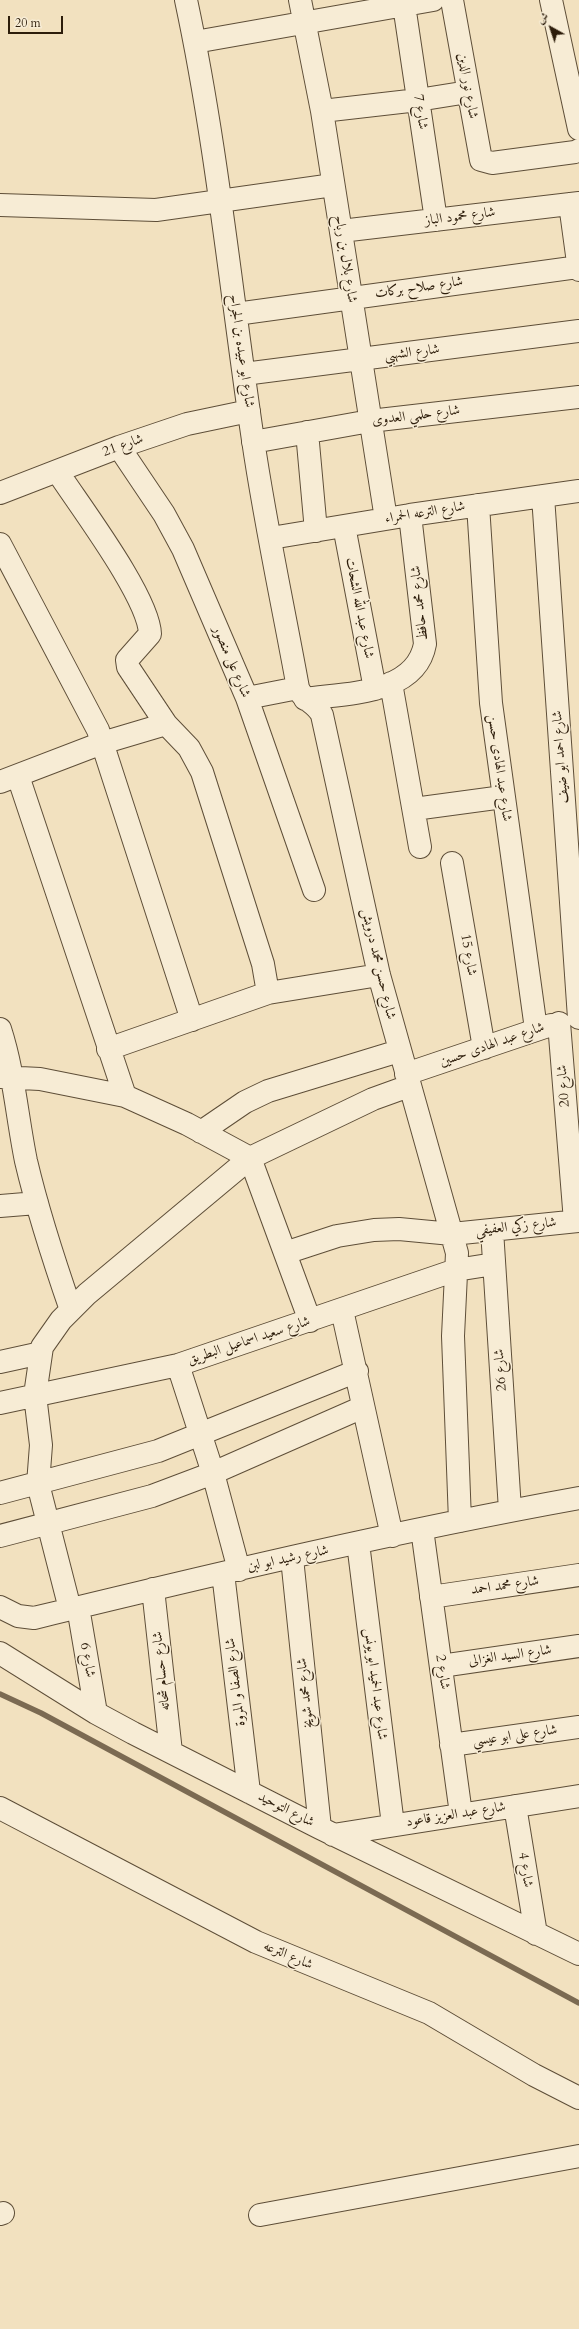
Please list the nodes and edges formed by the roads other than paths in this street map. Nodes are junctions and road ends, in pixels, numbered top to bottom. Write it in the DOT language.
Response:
graph roads {
  1 [pos="186,0"];
  2 [pos="300,0"];
  3 [pos="433,0"];
  4 [pos="452,0"];
  5 [pos="551,0"];
  6 [pos="378,5"];
  7 [pos="404,5"];
  8 [pos="304,22"];
  9 [pos="195,42"];
  10 [pos="468,92"];
  11 [pos="418,100"];
  12 [pos="322,110"];
  13 [pos="579,129"];
  14 [pos="579,150"];
  15 [pos="333,185"];
  16 [pos="220,202"];
  17 [pos="575,204"];
  18 [pos="0,205"];
  19 [pos="436,220"];
  20 [pos="340,231"];
  21 [pos="579,267"];
  22 [pos="579,270"];
  23 [pos="351,298"];
  24 [pos="236,314"];
  25 [pos="579,331"];
  26 [pos="360,359"];
  27 [pos="244,374"];
  28 [pos="579,397"];
  29 [pos="249,411"];
  30 [pos="370,421"];
  31 [pos="307,432"];
  32 [pos="253,442"];
  33 [pos="119,447"];
  34 [pos="57,471"];
  35 [pos="579,490"];
  36 [pos="0,494"];
  37 [pos="543,496"];
  38 [pos="478,505"];
  39 [pos="410,515"];
  40 [pos="386,519"];
  41 [pos="344,526"];
  42 [pos="316,531"];
  43 [pos="271,538"];
  44 [pos="0,544"];
  45 [pos="383,686"];
  46 [pos="302,694"];
  47 [pos="247,698"];
  48 [pos="166,724"];
  49 [pos="102,743"];
  50 [pos="9,779"];
  51 [pos="503,797"];
  52 [pos="414,809"];
  53 [pos="420,846"];
  54 [pos="452,863"];
  55 [pos="314,890"];
  56 [pos="379,975"];
  57 [pos="268,993"];
  58 [pos="192,1020"];
  59 [pos="572,1020"];
  60 [pos="0,1029"];
  61 [pos="536,1029"];
  62 [pos="484,1048"];
  63 [pos="108,1049"];
  64 [pos="399,1051"];
  65 [pos="5,1077"];
  66 [pos="407,1080"];
  67 [pos="125,1096"];
  68 [pos="573,1110"];
  69 [pos="202,1132"];
  70 [pos="250,1158"];
  71 [pos="575,1179"];
  72 [pos="36,1203"];
  73 [pos="0,1206"];
  74 [pos="577,1221"];
  75 [pos="492,1230"];
  76 [pos="452,1234"];
  77 [pos="285,1253"];
  78 [pos="494,1264"];
  79 [pos="456,1270"];
  80 [pos="71,1310"];
  81 [pos="342,1310"];
  82 [pos="310,1321"];
  83 [pos="41,1353"];
  84 [pos="0,1362"];
  85 [pos="178,1365"];
  86 [pos="356,1371"];
  87 [pos="35,1395"];
  88 [pos="0,1403"];
  89 [pos="363,1407"];
  90 [pos="199,1434"];
  91 [pos="213,1473"];
  92 [pos="38,1484"];
  93 [pos="0,1493"];
  94 [pos="579,1498"];
  95 [pos="510,1510"];
  96 [pos="460,1521"];
  97 [pos="47,1524"];
  98 [pos="422,1529"];
  99 [pos="0,1536"];
  100 [pos="392,1536"];
  101 [pos="358,1544"];
  102 [pos="292,1558"];
  103 [pos="231,1572"];
  104 [pos="579,1575"];
  105 [pos="153,1588"];
  106 [pos="431,1597"];
  107 [pos="0,1607"];
  108 [pos="74,1608"];
  109 [pos="579,1646"];
  110 [pos="0,1653"];
  111 [pos="441,1666"];
  112 [pos="96,1713"];
  113 [pos="579,1727"];
  114 [pos="451,1745"];
  115 [pos="171,1752"];
  116 [pos="249,1792"];
  117 [pos="579,1796"];
  118 [pos="515,1806"];
  119 [pos="0,1808"];
  120 [pos="461,1814"];
  121 [pos="393,1825"];
  122 [pos="327,1831"];
  123 [pos="536,1934"];
  124 [pos="579,1954"];
  125 [pos="579,2098"];
  126 [pos="579,2156"];
  127 [pos="260,2215"];
  1 -- 9 [label="street, شارع ابو عبيده بن الجراح"];
  2 -- 8 [label="street, شارع بلال بن رباح"];
  3 -- 7 [label="street"];
  4 -- 10 [label="street, شارع نور الدين"];
  5 -- 13 [label="street"];
  6 -- 7 [label="street"];
  6 -- 8 [label="street"];
  7 -- 11 [label="street, شارع 7"];
  8 -- 9 [label="street"];
  8 -- 12 [label="street, شارع بلال بن رباح"];
  9 -- 16 [label="street, شارع ابو عبيده بن الجراح"];
  10 -- 11 [label="street"];
  10 -- 14 [label="street, شارع نور الدين"];
  11 -- 12 [label="street"];
  11 -- 19 [label="street, شارع 7"];
  12 -- 15 [label="street, شارع بلال بن رباح"];
  15 -- 16 [label="street"];
  15 -- 20 [label="street, شارع بلال بن رباح"];
  16 -- 18 [label="street"];
  16 -- 24 [label="street, شارع ابو عبيده بن الجراح"];
  17 -- 19 [label="street, شارع محمود الباز"];
  17 -- 21 [label="street"];
  19 -- 20 [label="street, شارع محمود الباز"];
  20 -- 23 [label="street, شارع بلال بن رباح"];
  21 -- 22 [label="street"];
  21 -- 23 [label="street, شارع صلاح بركات"];
  23 -- 24 [label="street, شارع صلاح بركات"];
  23 -- 26 [label="street, شارع بلال بن رباح"];
  24 -- 27 [label="street, شارع ابو عبيده بن الجراح"];
  25 -- 26 [label="street, شارع الشهبي"];
  26 -- 27 [label="street, شارع الشهبي"];
  26 -- 30 [label="street, شارع بلال بن رباح"];
  27 -- 29 [label="street, شارع ابو عبيده بن الجراح"];
  28 -- 30 [label="street, شارع حلمي العدوى"];
  29 -- 32 [label="street, شارع ابو عبيده بن الجراح"];
  29 -- 33 [label="street, شارع 21"];
  30 -- 31 [label="street, شارع حلمي العدوى"];
  30 -- 40 [label="street, شارع بلال بن رباح"];
  31 -- 32 [label="street, شارع حلمي العدوى"];
  31 -- 42 [label="street"];
  32 -- 43 [label="street, شارع ابو عبيده بن الجراح"];
  33 -- 34 [label="street, شارع 21"];
  33 -- 47 [label="street, شارع على منصور"];
  34 -- 36 [label="street, شارع 21"];
  34 -- 48 [label="street"];
  35 -- 37 [label="street, شارع الترعه الحمراء"];
  37 -- 38 [label="street, شارع الترعه الحمراء"];
  37 -- 59 [label="street, شارع احمد ابو ضيف"];
  38 -- 39 [label="street, شارع الترعه الحمراء"];
  38 -- 51 [label="street, شارع عبد الهادى حسن"];
  39 -- 40 [label="street, شارع الترعه الحمراء"];
  39 -- 45 [label="street, شارع محمد حافظ"];
  40 -- 41 [label="street, شارع الترعه الحمراء"];
  41 -- 42 [label="street, شارع الترعه الحمراء"];
  41 -- 45 [label="street, شارع عبد الله الشحات"];
  42 -- 43 [label="street, شارع الترعه الحمراء"];
  43 -- 46 [label="street, شارع ابو عبيده بن الجراح"];
  44 -- 49 [label="street"];
  45 -- 46 [label="street, شارع محمد حافظ"];
  45 -- 52 [label="street, شارع عبد الله الشحات"];
  46 -- 47 [label="street, شارع محمد حافظ"];
  46 -- 56 [label="street, شارع حسن محمد درويش"];
  47 -- 55 [label="street, شارع على منصور"];
  48 -- 49 [label="street"];
  48 -- 57 [label="street"];
  49 -- 50 [label="street"];
  49 -- 58 [label="street"];
  50 -- 63 [label="street"];
  51 -- 52 [label="street"];
  51 -- 61 [label="street, شارع عبد الهادى حسن"];
  52 -- 53 [label="street, شارع عبد الله الشحات"];
  54 -- 62 [label="street, شارع 15"];
  56 -- 57 [label="street"];
  56 -- 64 [label="street, شارع حسن محمد درويش"];
  57 -- 58 [label="street"];
  58 -- 63 [label="street"];
  59 -- 61 [label="street, شارع عبد الهادى حسين"];
  59 -- 68 [label="street, شارع 20"];
  60 -- 65 [label="street"];
  61 -- 62 [label="street, شارع عبد الهادى حسين"];
  62 -- 66 [label="street, شارع عبد الهادى حسين"];
  63 -- 67 [label="street"];
  64 -- 66 [label="street, شارع حسن محمد درويش"];
  64 -- 69 [label="street"];
  65 -- 67 [label="street"];
  65 -- 72 [label="street"];
  66 -- 70 [label="street, شارع عبد الهادى حسين"];
  66 -- 76 [label="street, شارع حسن محمد درويش"];
  67 -- 69 [label="street"];
  68 -- 71 [label="street, شارع 20"];
  69 -- 70 [label="street"];
  70 -- 77 [label="street"];
  70 -- 80 [label="street, شارع عبد الهادى حسين"];
  71 -- 74 [label="street, شارع 20"];
  72 -- 73 [label="street"];
  72 -- 80 [label="street"];
  74 -- 75 [label="street, شارع زكي العفيفي"];
  75 -- 76 [label="street, شارع زكي العفيفي"];
  75 -- 78 [label="street, شارع 26"];
  76 -- 77 [label="street, شارع زكي العفيفي"];
  76 -- 79 [label="street, شارع حسن محمد درويش"];
  77 -- 82 [label="street"];
  78 -- 79 [label="street, شارع سعيد اسماعيل البطريق"];
  78 -- 95 [label="street, شارع 26"];
  79 -- 81 [label="street, شارع سعيد اسماعيل البطريق"];
  79 -- 96 [label="street, شارع حسن محمد درويش"];
  80 -- 83 [label="street, شارع عبد الهادى حسين"];
  81 -- 82 [label="street, شارع سعيد اسماعيل البطريق"];
  81 -- 86 [label="street"];
  82 -- 85 [label="street, شارع سعيد اسماعيل البطريق"];
  83 -- 84 [label="street"];
  83 -- 87 [label="street, شارع 6"];
  85 -- 87 [label="street, شارع سعيد اسماعيل البطريق"];
  85 -- 90 [label="street, شارع الصفا و المروة"];
  86 -- 89 [label="street"];
  86 -- 90 [label="street"];
  87 -- 88 [label="street, شارع سعيد اسماعيل البطريق"];
  87 -- 92 [label="street, شارع 6"];
  89 -- 91 [label="street"];
  89 -- 100 [label="street"];
  90 -- 91 [label="street, شارع الصفا و المروة"];
  90 -- 92 [label="street"];
  91 -- 97 [label="street"];
  91 -- 103 [label="street, شارع الصفا و المروة"];
  92 -- 93 [label="street"];
  92 -- 97 [label="street, شارع 6"];
  94 -- 95 [label="street, شارع رشيد ابو لبن"];
  95 -- 96 [label="street, شارع رشيد ابو لبن"];
  96 -- 98 [label="street, شارع رشيد ابو لبن"];
  97 -- 99 [label="street"];
  97 -- 108 [label="street, شارع 6"];
  98 -- 100 [label="street, شارع رشيد ابو لبن"];
  98 -- 106 [label="street, شارع 2"];
  100 -- 101 [label="street, شارع رشيد ابو لبن"];
  101 -- 102 [label="street, شارع رشيد ابو لبن"];
  101 -- 121 [label="street, شارع عبد الحميد ابو يونس"];
  102 -- 103 [label="street, شارع رشيد ابو لبن"];
  102 -- 122 [label="street, شارع محمد شويخ"];
  103 -- 105 [label="street, شارع رشيد ابو لبن"];
  103 -- 116 [label="street, شارع الصفا و المروة"];
  104 -- 106 [label="street, شارع محمد احمد"];
  105 -- 108 [label="street, شارع رشيد ابو لبن"];
  105 -- 115 [label="street, شارع حسام شحاته"];
  106 -- 111 [label="street, شارع 2"];
  107 -- 108 [label="street, شارع رشيد ابو لبن"];
  108 -- 112 [label="street, شارع 6"];
  109 -- 111 [label="street, شارع السيد الغزالى"];
  110 -- 112 [label="street, شارع التوحيد"];
  111 -- 114 [label="street, شارع 2"];
  112 -- 115 [label="street, شارع التوحيد"];
  113 -- 114 [label="street, شارع على ابو عيسي"];
  114 -- 120 [label="street, شارع 2"];
  115 -- 116 [label="street, شارع التوحيد"];
  116 -- 122 [label="street, شارع التوحيد"];
  117 -- 118 [label="street, شارع عبد العزيز قاعود"];
  118 -- 120 [label="street, شارع عبد العزيز قاعود"];
  118 -- 123 [label="street, شارع 4"];
  119 -- 125 [label="street, شارع الترعه"];
  120 -- 121 [label="street, شارع عبد العزيز قاعود"];
  121 -- 122 [label="street, شارع عبد العزيز قاعود"];
  122 -- 123 [label="street, شارع التوحيد"];
  123 -- 124 [label="street, شارع التوحيد"];
  126 -- 127 [label="street"];
}
